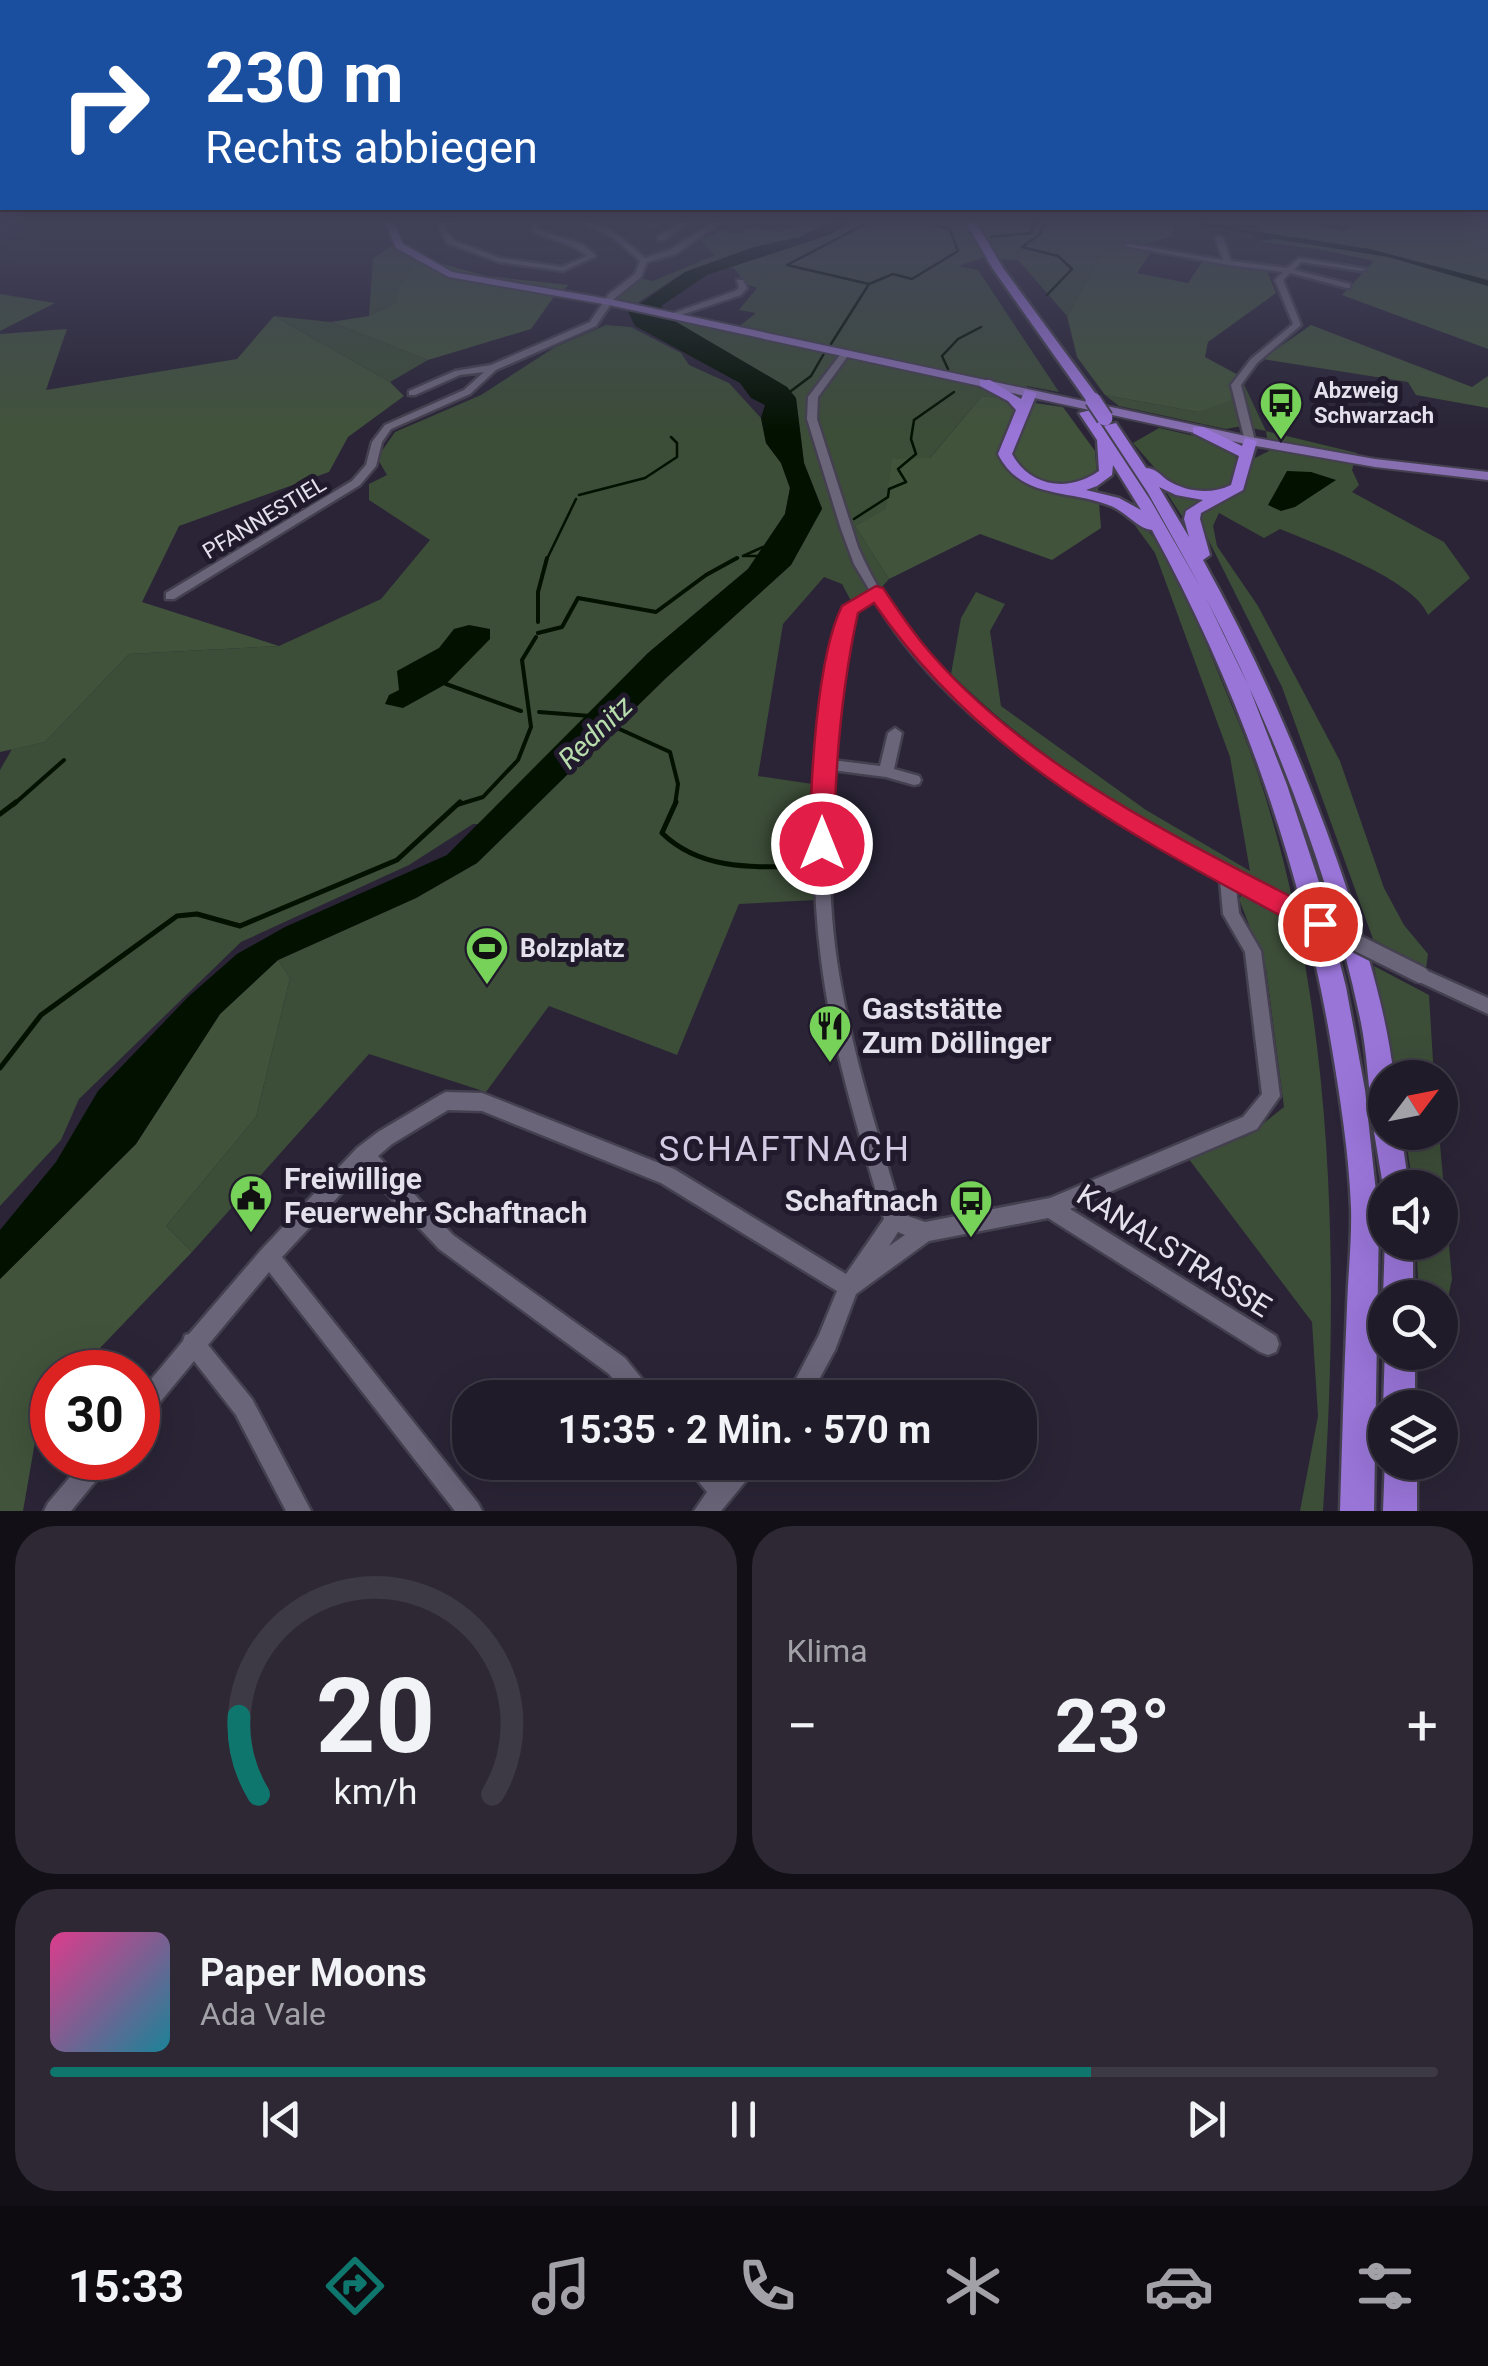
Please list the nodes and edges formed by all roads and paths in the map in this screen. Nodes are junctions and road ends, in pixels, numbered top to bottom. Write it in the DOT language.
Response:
graph roads {
  1 [pos="537,290"];
  2 [pos="622,290"];
  3 [pos="741,290"];
  4 [pos="1006,290"];
  5 [pos="1007,290"];
  6 [pos="1283,290"];
  7 [pos="608,302"];
  8 [pos="669,315"];
  9 [pos="846,354"];
  10 [pos="493,368"];
  11 [pos="985,383"];
  12 [pos="412,393"];
  13 [pos="1030,393"];
  14 [pos="1090,407"];
  15 [pos="1022,408"];
  16 [pos="1102,424"];
  17 [pos="1198,430"];
  18 [pos="1249,441"];
  19 [pos="1130,453"];
  20 [pos="1488,476"];
  21 [pos="1072,489"];
  22 [pos="1228,494"];
  23 [pos="1185,571"];
  24 [pos="876,592"];
  25 [pos="170,596"];
  26 [pos="1219,599"];
  27 [pos="894,734"];
  28 [pos="824,764"];
  29 [pos="886,772"];
  30 [pos="914,780"];
  31 [pos="1227,878"];
  32 [pos="1488,1006"];
  33 [pos="1378,1060"];
  34 [pos="364,1155"];
  35 [pos="1050,1208"];
  36 [pos="894,1221"];
  37 [pos="925,1232"];
  38 [pos="270,1256"];
  39 [pos="849,1287"];
  40 [pos="193,1343"];
  41 [pos="1268,1344"];
  42 [pos="628,1380"];
  43 [pos="807,1380"];
  44 [pos="160,1384"];
  45 [pos="82,1480"];
  46 [pos="712,1480"];
  47 [pos="732,1480"];
  48 [pos="1400,1480"];
  49 [pos="722,1492"];
  50 [pos="56,1511"];
  51 [pos="300,1511"];
  52 [pos="470,1511"];
  53 [pos="706,1511"];
  54 [pos="1356,1511"];
  55 [pos="1400,1511"];
  1 -- 7 [label="main road"];
  2 -- 7 [label="street, PFANNESTIEL"];
  3 -- 8 [label="street"];
  4 -- 14 [label="highway"];
  5 -- 14 [label="highway"];
  6 -- 18 [label="street"];
  7 -- 8 [label="main road"];
  7 -- 10 [label="street, PFANNESTIEL"];
  8 -- 9 [label="main road"];
  9 -- 11 [label="main road"];
  9 -- 24 [label="street"];
  10 -- 12 [label="street"];
  10 -- 25 [label="street, PFANNESTIEL"];
  11 -- 13 [label="main road"];
  11 -- 15 [label="highway"];
  13 -- 15 [label="highway"];
  13 -- 17 [label="main road"];
  14 -- 16 [label="highway"];
  15 -- 21 [label="highway"];
  16 -- 19 [label="highway"];
  16 -- 21 [label="highway"];
  16 -- 23 [label="highway"];
  17 -- 18 [label="highway"];
  18 -- 20 [label="main road"];
  18 -- 22 [label="highway"];
  19 -- 22 [label="highway"];
  19 -- 26 [label="highway"];
  21 -- 23 [label="highway"];
  22 -- 26 [label="highway"];
  23 -- 54 [label="highway"];
  24 -- 28 [label="street"];
  24 -- 31 [label="street"];
  26 -- 33 [label="highway"];
  27 -- 29 [label="street"];
  28 -- 29 [label="street"];
  28 -- 36 [label="street"];
  29 -- 30 [label="street"];
  31 -- 32 [label="street, bridge"];
  31 -- 35 [label="street, KANALSTRASSE"];
  34 -- 38 [label="street"];
  34 -- 39 [label="street"];
  34 -- 42 [label="street"];
  35 -- 37 [label="street, KANALSTRASSE"];
  35 -- 41 [label="street, KANALSTRASSE"];
  36 -- 37 [label="street"];
  36 -- 39 [label="street"];
  37 -- 39 [label="street"];
  38 -- 40 [label="street"];
  38 -- 52 [label="street"];
  39 -- 43 [label="street"];
  40 -- 44 [label="street"];
  40 -- 51 [label="street"];
  45 -- 50 [label="street"];
  46 -- 49 [label="street"];
  47 -- 49 [label="street"];
  48 -- 55 [label="highway"];
  49 -- 53 [label="street"];
}
